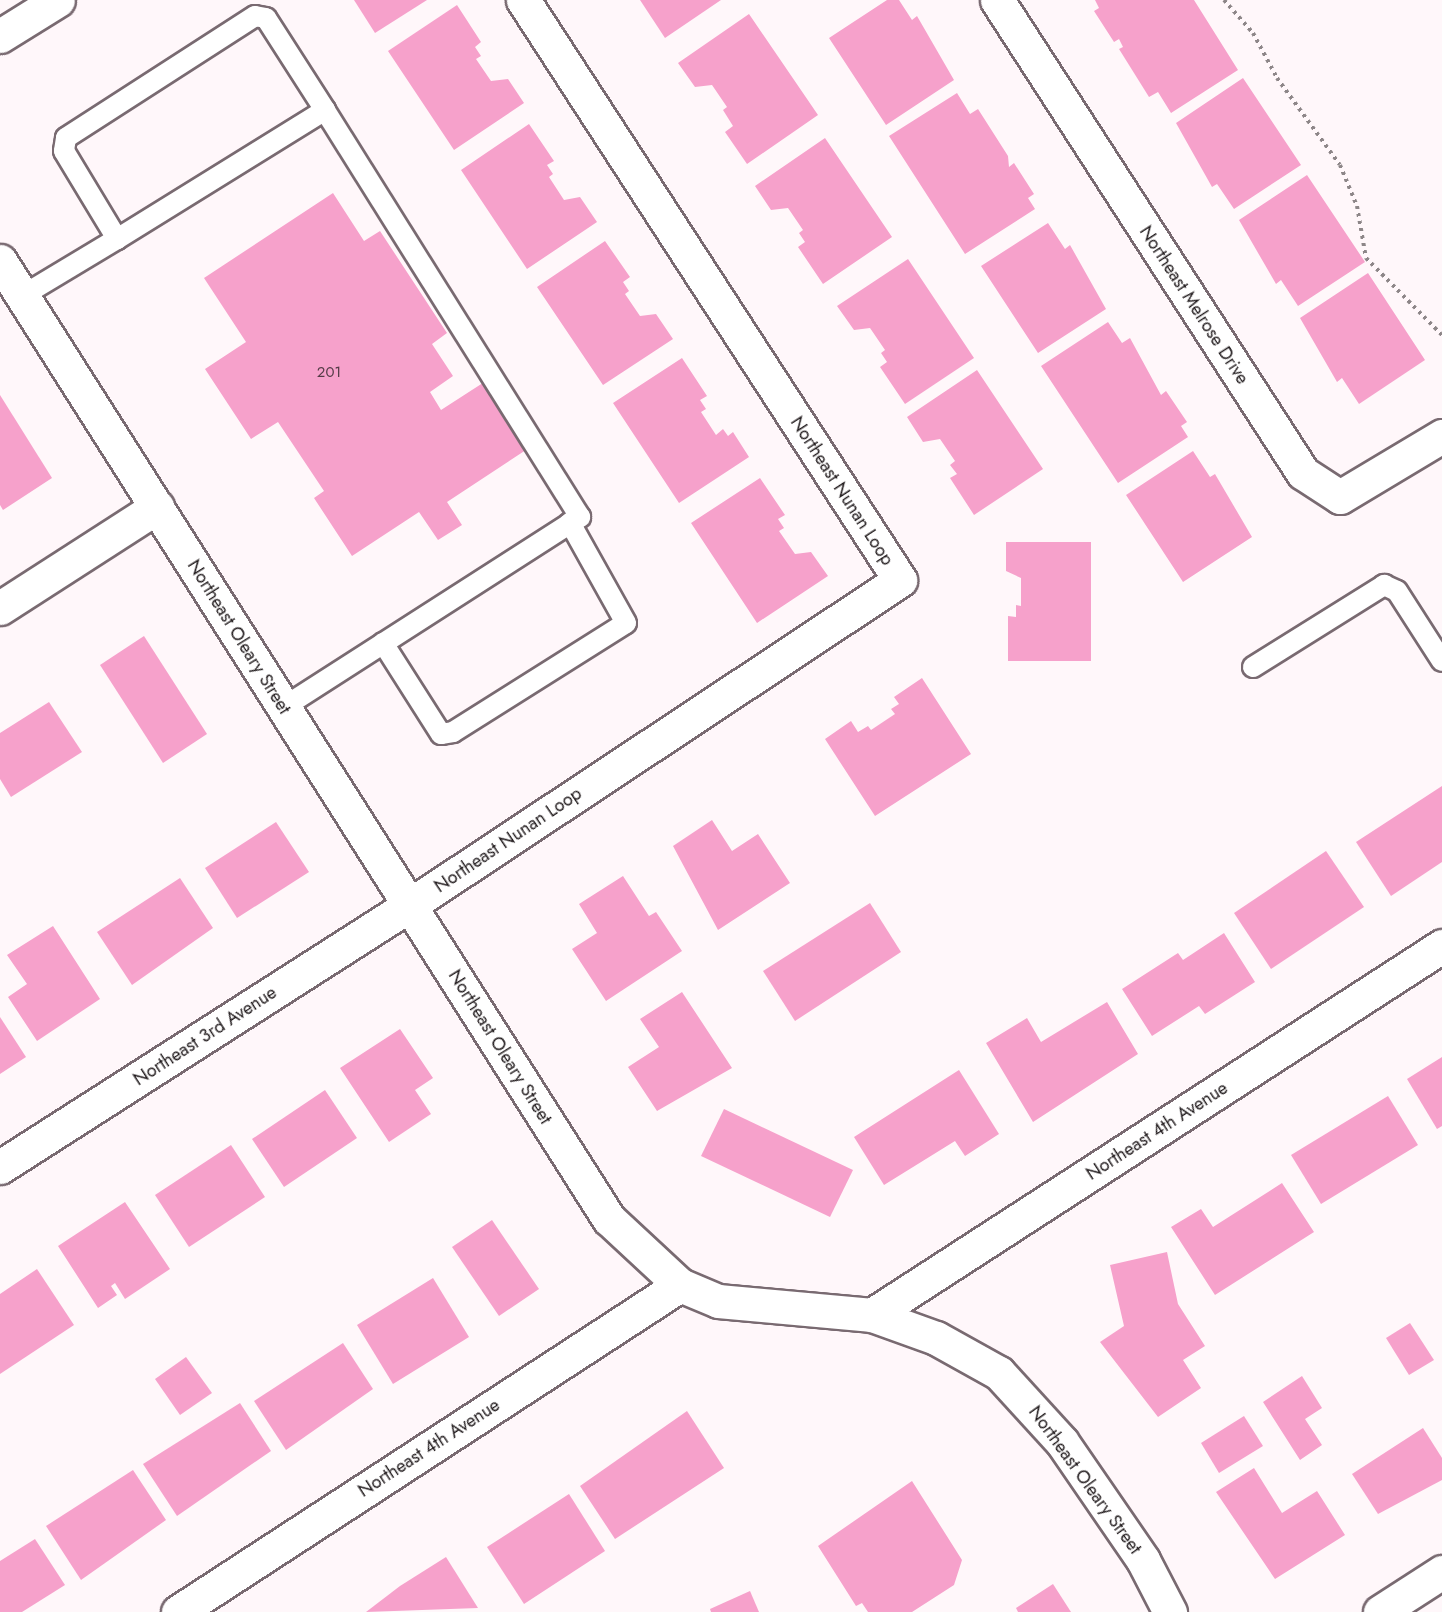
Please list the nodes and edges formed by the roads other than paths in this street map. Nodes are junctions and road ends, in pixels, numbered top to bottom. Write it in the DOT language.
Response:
graph roads {
  1 [pos="58,0"];
  2 [pos="523,0"];
  3 [pos="997,0"];
  4 [pos="0,36"];
  5 [pos="325,110"];
  6 [pos="117,239"];
  7 [pos="0,261"];
  8 [pos="22,296"];
  9 [pos="1442,436"];
  10 [pos="157,507"];
  11 [pos="570,523"];
  12 [pos="0,608"];
  13 [pos="383,643"];
  14 [pos="1441,659"];
  15 [pos="1253,667"];
  16 [pos="284,707"];
  17 [pos="410,905"];
  18 [pos="1442,946"];
  19 [pos="0,1167"];
  20 [pos="680,1285"];
  21 [pos="872,1315"];
  22 [pos="1442,1572"];
  23 [pos="178,1612"];
  24 [pos="1170,1612"];
  25 [pos="1380,1612"];
  1 -- 4 [label="street"];
  2 -- 17 [label="street, Northeast Nunan Loop"];
  3 -- 9 [label="street, Northeast Melrose Drive"];
  5 -- 6 [label="lane"];
  5 -- 6 [label="lane"];
  5 -- 11 [label="lane"];
  6 -- 8 [label="lane"];
  7 -- 8 [label="street, Northeast Oleary Street"];
  8 -- 10 [label="street, Northeast Oleary Street"];
  10 -- 12 [label="street"];
  10 -- 16 [label="street, Northeast Oleary Street"];
  11 -- 13 [label="lane"];
  11 -- 13 [label="lane"];
  13 -- 16 [label="lane"];
  14 -- 15 [label="lane"];
  16 -- 17 [label="street, Northeast Oleary Street"];
  17 -- 19 [label="street, Northeast 3rd Avenue"];
  17 -- 20 [label="street, Northeast Oleary Street"];
  18 -- 21 [label="street, Northeast 4th Avenue"];
  20 -- 21 [label="street, Northeast Oleary Street"];
  20 -- 23 [label="street, Northeast 4th Avenue"];
  21 -- 24 [label="street, Northeast Oleary Street"];
  22 -- 25 [label="street"];
}
